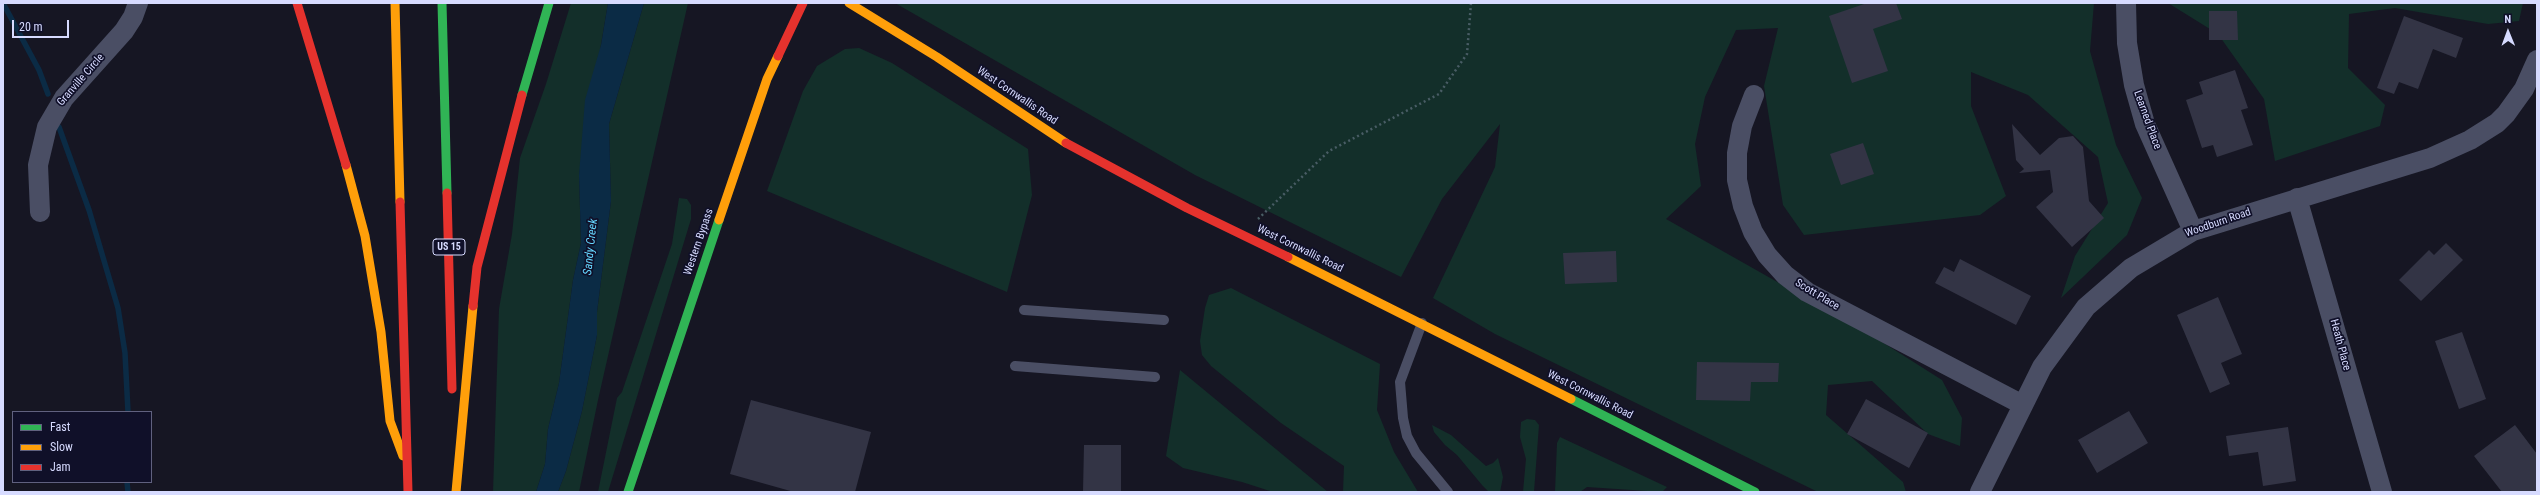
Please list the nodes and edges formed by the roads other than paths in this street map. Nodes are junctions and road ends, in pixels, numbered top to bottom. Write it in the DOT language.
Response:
graph roads {
  1 [pos="138,3"];
  2 [pos="297,3"];
  3 [pos="395,3"];
  4 [pos="442,3"];
  5 [pos="549,3"];
  6 [pos="803,3"];
  7 [pos="849,3"];
  8 [pos="2126,3"];
  9 [pos="2537,60"];
  10 [pos="1754,94"];
  11 [pos="2297,198"];
  12 [pos="40,212"];
  13 [pos="2193,231"];
  14 [pos="1024,310"];
  15 [pos="1164,320"];
  16 [pos="1422,323"];
  17 [pos="1015,366"];
  18 [pos="1155,376"];
  19 [pos="452,399"];
  20 [pos="2023,405"];
  21 [pos="452,423"];
  22 [pos="408,471"];
  23 [pos="408,492"];
  24 [pos="452,492"];
  25 [pos="456,492"];
  26 [pos="628,492"];
  27 [pos="1448,492"];
  28 [pos="1755,492"];
  29 [pos="1980,492"];
  30 [pos="2382,492"];
  1 -- 12 [label="street, Granville Circle"];
  2 -- 22 [label="main road"];
  3 -- 22 [label="main road"];
  4 -- 19 [label="main road, US 15"];
  5 -- 25 [label="main road"];
  6 -- 26 [label="main road, Western Bypass"];
  7 -- 16 [label="main road, West Cornwallis Road"];
  8 -- 13 [label="street, Learned Place"];
  9 -- 11 [label="street, Woodburn Road"];
  10 -- 20 [label="street, Scott Place"];
  11 -- 13 [label="street, Woodburn Road"];
  11 -- 30 [label="street, Heath Place"];
  13 -- 20 [label="street, Woodburn Road"];
  14 -- 15 [label="lane"];
  16 -- 27 [label="lane"];
  16 -- 28 [label="main road, West Cornwallis Road"];
  17 -- 18 [label="lane"];
  20 -- 29 [label="street, Woodburn Road"];
  21 -- 24 [label="main road"];
  22 -- 23 [label="main road"];
}
